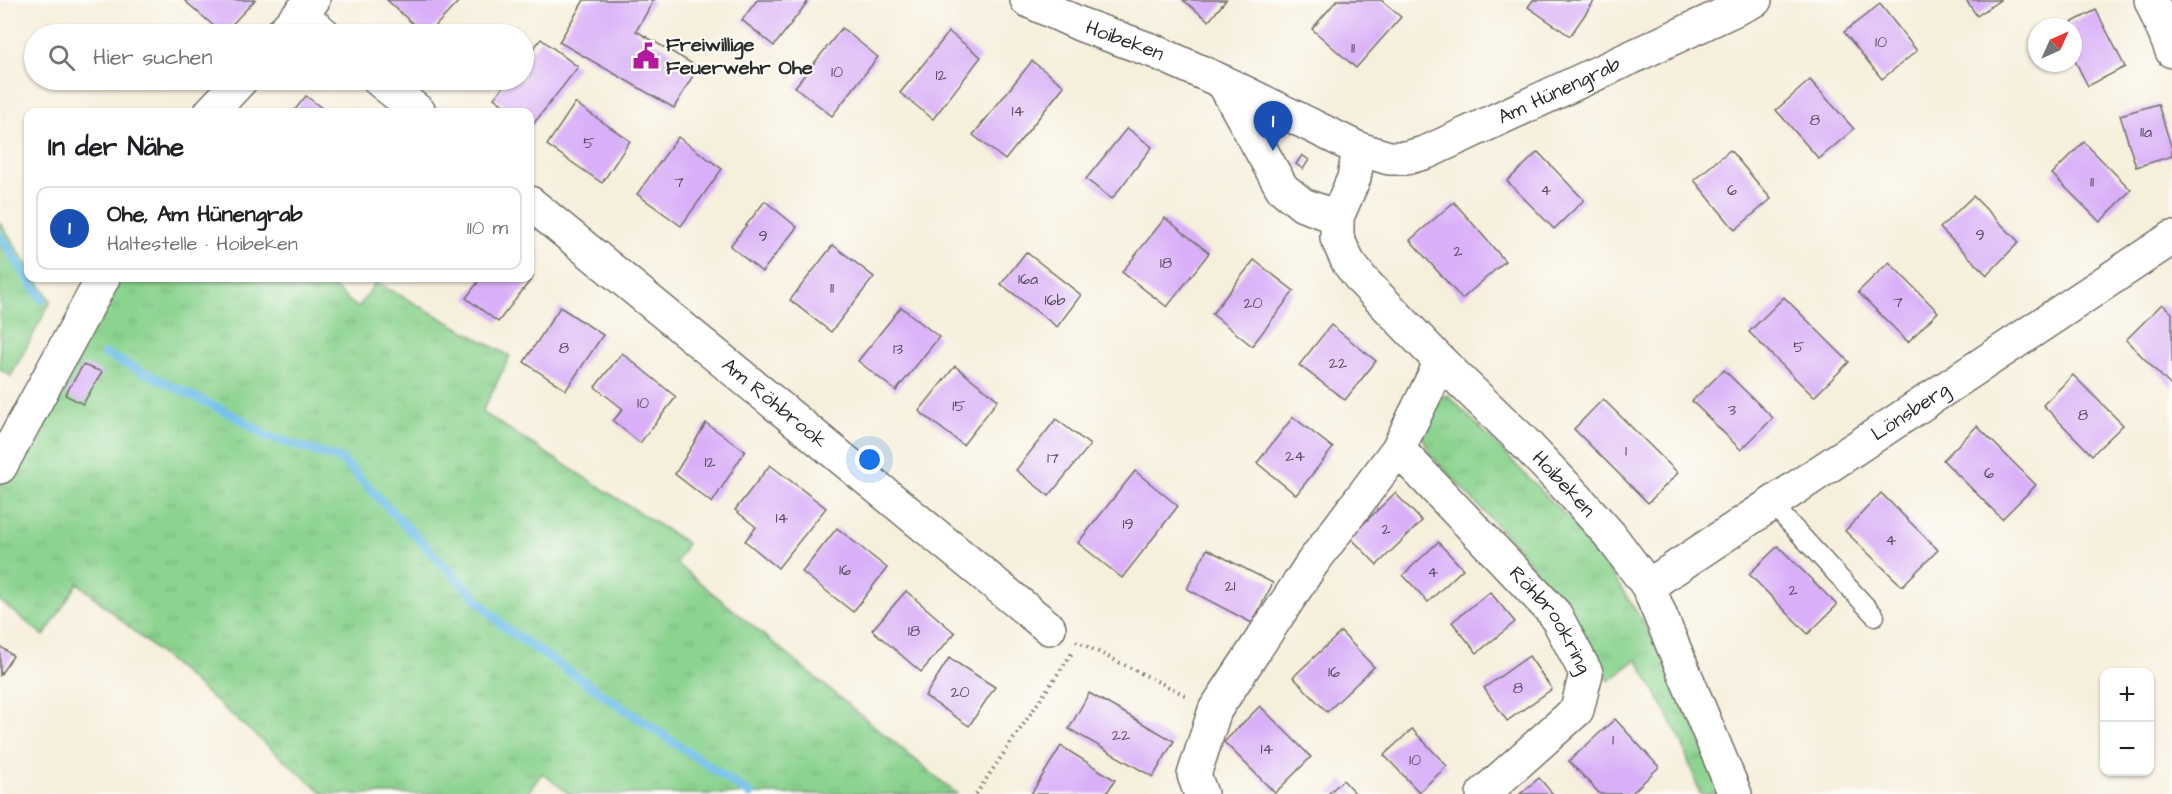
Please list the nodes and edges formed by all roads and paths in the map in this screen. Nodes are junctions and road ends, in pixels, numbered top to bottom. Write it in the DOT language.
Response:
graph roads {
  1 [pos="1027,0"];
  2 [pos="1755,0"];
  3 [pos="2151,0"];
  4 [pos="2172,51"];
  5 [pos="1224,82"];
  6 [pos="232,90"];
  7 [pos="392,90"];
  8 [pos="215,108"];
  9 [pos="415,108"];
  10 [pos="1359,149"];
  11 [pos="534,206"];
  12 [pos="1337,217"];
  13 [pos="2172,238"];
  14 [pos="101,282"];
  15 [pos="1441,362"];
  16 [pos="1398,449"];
  17 [pos="0,467"];
  18 [pos="1772,504"];
  19 [pos="1648,586"];
  20 [pos="1875,616"];
  21 [pos="1049,628"];
  22 [pos="1079,643"];
  23 [pos="1215,710"];
  24 [pos="976,794"];
  25 [pos="1201,794"];
  26 [pos="1483,794"];
  27 [pos="1735,794"];
  1 -- 5 [label="street, Hoibeken"];
  2 -- 10 [label="street, Am Hünengrab"];
  3 -- 4 [label="street"];
  5 -- 10 [label="street, Hoibeken"];
  5 -- 12 [label="street"];
  6 -- 8 [label="street"];
  7 -- 9 [label="street"];
  10 -- 12 [label="street"];
  11 -- 21 [label="street, Am Röhbrook"];
  12 -- 15 [label="street, Hoibeken"];
  13 -- 18 [label="street, Lönsberg"];
  14 -- 17 [label="street"];
  15 -- 16 [label="street"];
  15 -- 19 [label="street, Hoibeken"];
  16 -- 23 [label="street"];
  16 -- 26 [label="street, Röhbrookring"];
  18 -- 19 [label="street, Lönsberg"];
  18 -- 20 [label="lane"];
  19 -- 27 [label="street, Hoibeken"];
  21 -- 22 [label="path"];
  22 -- 23 [label="path"];
  22 -- 24 [label="path"];
  23 -- 25 [label="street"];
}
